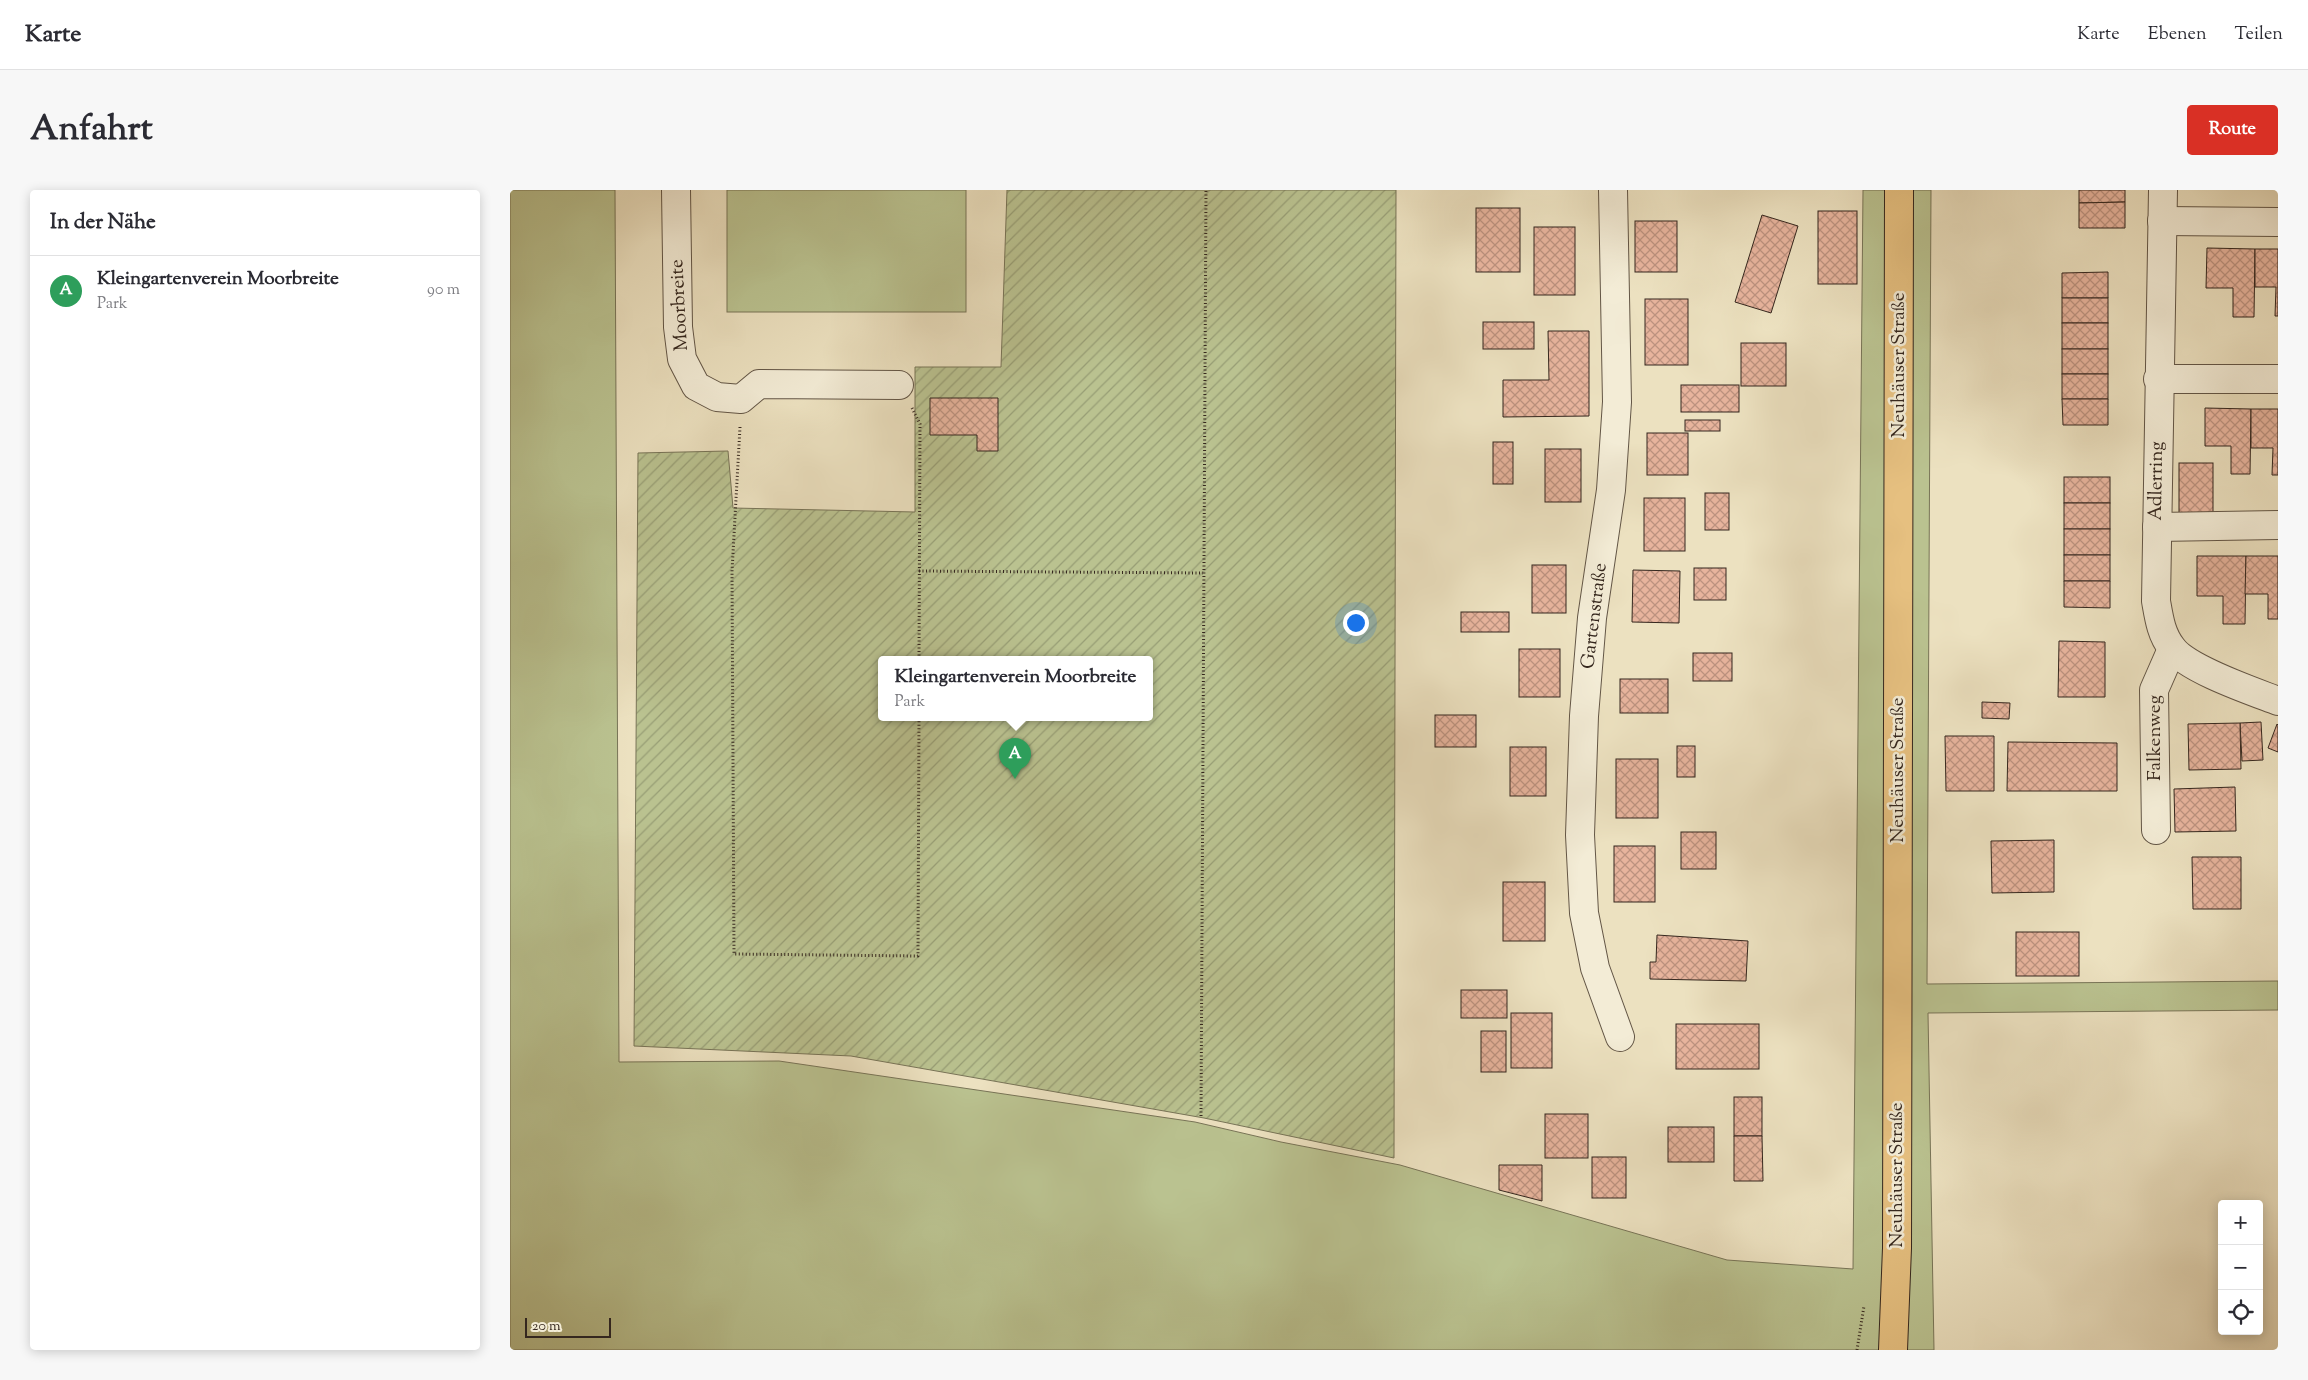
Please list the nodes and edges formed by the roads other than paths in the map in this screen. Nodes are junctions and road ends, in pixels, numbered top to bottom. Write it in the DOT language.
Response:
graph roads {
  1 [pos="676,190"];
  2 [pos="1613,190"];
  3 [pos="1899,190"];
  4 [pos="2163,190"];
  5 [pos="2162,221"];
  6 [pos="2278,222"];
  7 [pos="2158,379"];
  8 [pos="2278,379"];
  9 [pos="899,385"];
  10 [pos="2278,525"];
  11 [pos="2156,526"];
  12 [pos="2172,650"];
  13 [pos="2278,701"];
  14 [pos="2156,830"];
  15 [pos="1620,1038"];
  16 [pos="1893,1350"];
  1 -- 9 [label="street, Moorbreite"];
  2 -- 15 [label="street, Gartenstraße"];
  3 -- 16 [label="main road, Neuhäuser Straße"];
  4 -- 5 [label="street, Adlerring"];
  5 -- 6 [label="street"];
  5 -- 7 [label="street, Adlerring"];
  7 -- 8 [label="street"];
  7 -- 11 [label="street, Adlerring"];
  10 -- 11 [label="street"];
  11 -- 12 [label="street, Adlerring"];
  12 -- 13 [label="street"];
  12 -- 14 [label="street, Falkenweg"];
}
